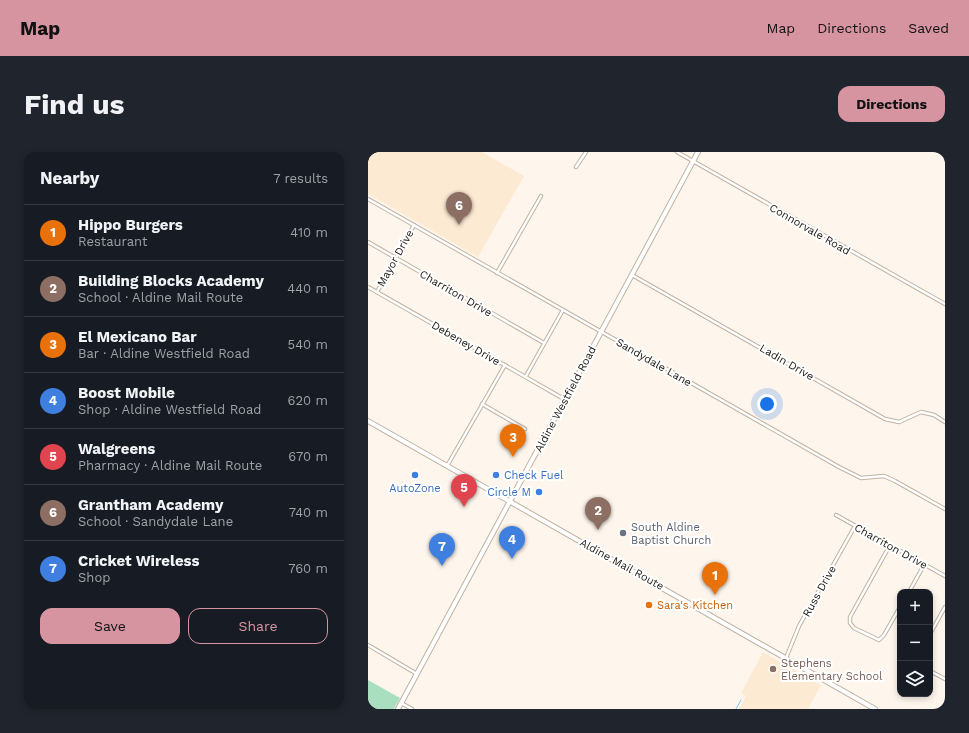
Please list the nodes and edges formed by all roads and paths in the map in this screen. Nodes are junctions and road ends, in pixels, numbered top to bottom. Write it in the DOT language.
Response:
graph roads {
  1 [pos="586,152"];
  2 [pos="676,152"];
  3 [pos="698,152"];
  4 [pos="692,161"];
  5 [pos="576,167"];
  6 [pos="541,196"];
  7 [pos="368,199"];
  8 [pos="414,225"];
  9 [pos="368,242"];
  10 [pos="395,258"];
  11 [pos="497,272"];
  12 [pos="632,274"];
  13 [pos="368,287"];
  14 [pos="377,292"];
  15 [pos="945,304"];
  16 [pos="563,310"];
  17 [pos="601,332"];
  18 [pos="544,343"];
  19 [pos="504,364"];
  20 [pos="526,376"];
  21 [pos="564,400"];
  22 [pos="482,404"];
  23 [pos="368,421"];
  24 [pos="945,422"];
  25 [pos="525,429"];
  26 [pos="447,466"];
  27 [pos="510,502"];
  28 [pos="945,509"];
  29 [pos="836,515"];
  30 [pos="855,526"];
  31 [pos="890,545"];
  32 [pos="924,564"];
  33 [pos="945,576"];
  34 [pos="910,589"];
  35 [pos="945,607"];
  36 [pos="897,612"];
  37 [pos="933,629"];
  38 [pos="368,646"];
  39 [pos="786,658"];
  40 [pos="933,673"];
  41 [pos="417,674"];
  42 [pos="945,679"];
  43 [pos="401,703"];
  44 [pos="398,709"];
  45 [pos="412,709"];
  46 [pos="875,709"];
  1 -- 5 [label="street"];
  2 -- 4 [label="street, Connorvale Road"];
  3 -- 4 [label="main road, Aldine Westfield Road"];
  4 -- 12 [label="main road, Aldine Westfield Road"];
  4 -- 15 [label="street, Connorvale Road"];
  6 -- 11 [label="street"];
  7 -- 8 [label="street, Sandydale Lane"];
  8 -- 10 [label="street, Mayor Drive"];
  8 -- 11 [label="street, Sandydale Lane"];
  9 -- 10 [label="street, Charriton Drive"];
  10 -- 14 [label="street, Mayor Drive"];
  10 -- 18 [label="street, Charriton Drive"];
  11 -- 16 [label="street, Sandydale Lane"];
  12 -- 17 [label="main road, Aldine Westfield Road"];
  12 -- 24 [label="street, Ladin Drive"];
  13 -- 14 [label="street, Debeney Drive"];
  14 -- 19 [label="street, Debeney Drive"];
  16 -- 17 [label="street, Sandydale Lane"];
  16 -- 18 [label="street"];
  17 -- 21 [label="main road, Aldine Westfield Road"];
  17 -- 28 [label="street, Sandydale Lane"];
  18 -- 20 [label="street"];
  19 -- 20 [label="street, Debeney Drive"];
  19 -- 22 [label="street"];
  20 -- 21 [label="street, Debeney Drive"];
  21 -- 27 [label="main road, Aldine Westfield Road"];
  22 -- 25 [label="street"];
  22 -- 26 [label="street"];
  23 -- 26 [label="main road, Aldine Mail Route"];
  26 -- 27 [label="main road, Aldine Mail Route"];
  27 -- 39 [label="main road, Aldine Mail Route"];
  27 -- 41 [label="main road, Aldine Westfield Road"];
  29 -- 30 [label="street, Charriton Drive"];
  30 -- 31 [label="street, Charriton Drive"];
  30 -- 39 [label="street, Russ Drive"];
  31 -- 32 [label="street, Charriton Drive"];
  31 -- 36 [label="street"];
  32 -- 33 [label="street, Charriton Drive"];
  32 -- 34 [label="street"];
  35 -- 37 [label="street"];
  38 -- 41 [label="street"];
  39 -- 46 [label="main road, Aldine Mail Route"];
  40 -- 42 [label="street"];
  41 -- 43 [label="main road, Aldine Westfield Road"];
  43 -- 44 [label="main road, Aldine Westfield Road"];
  43 -- 45 [label="street"];
}
